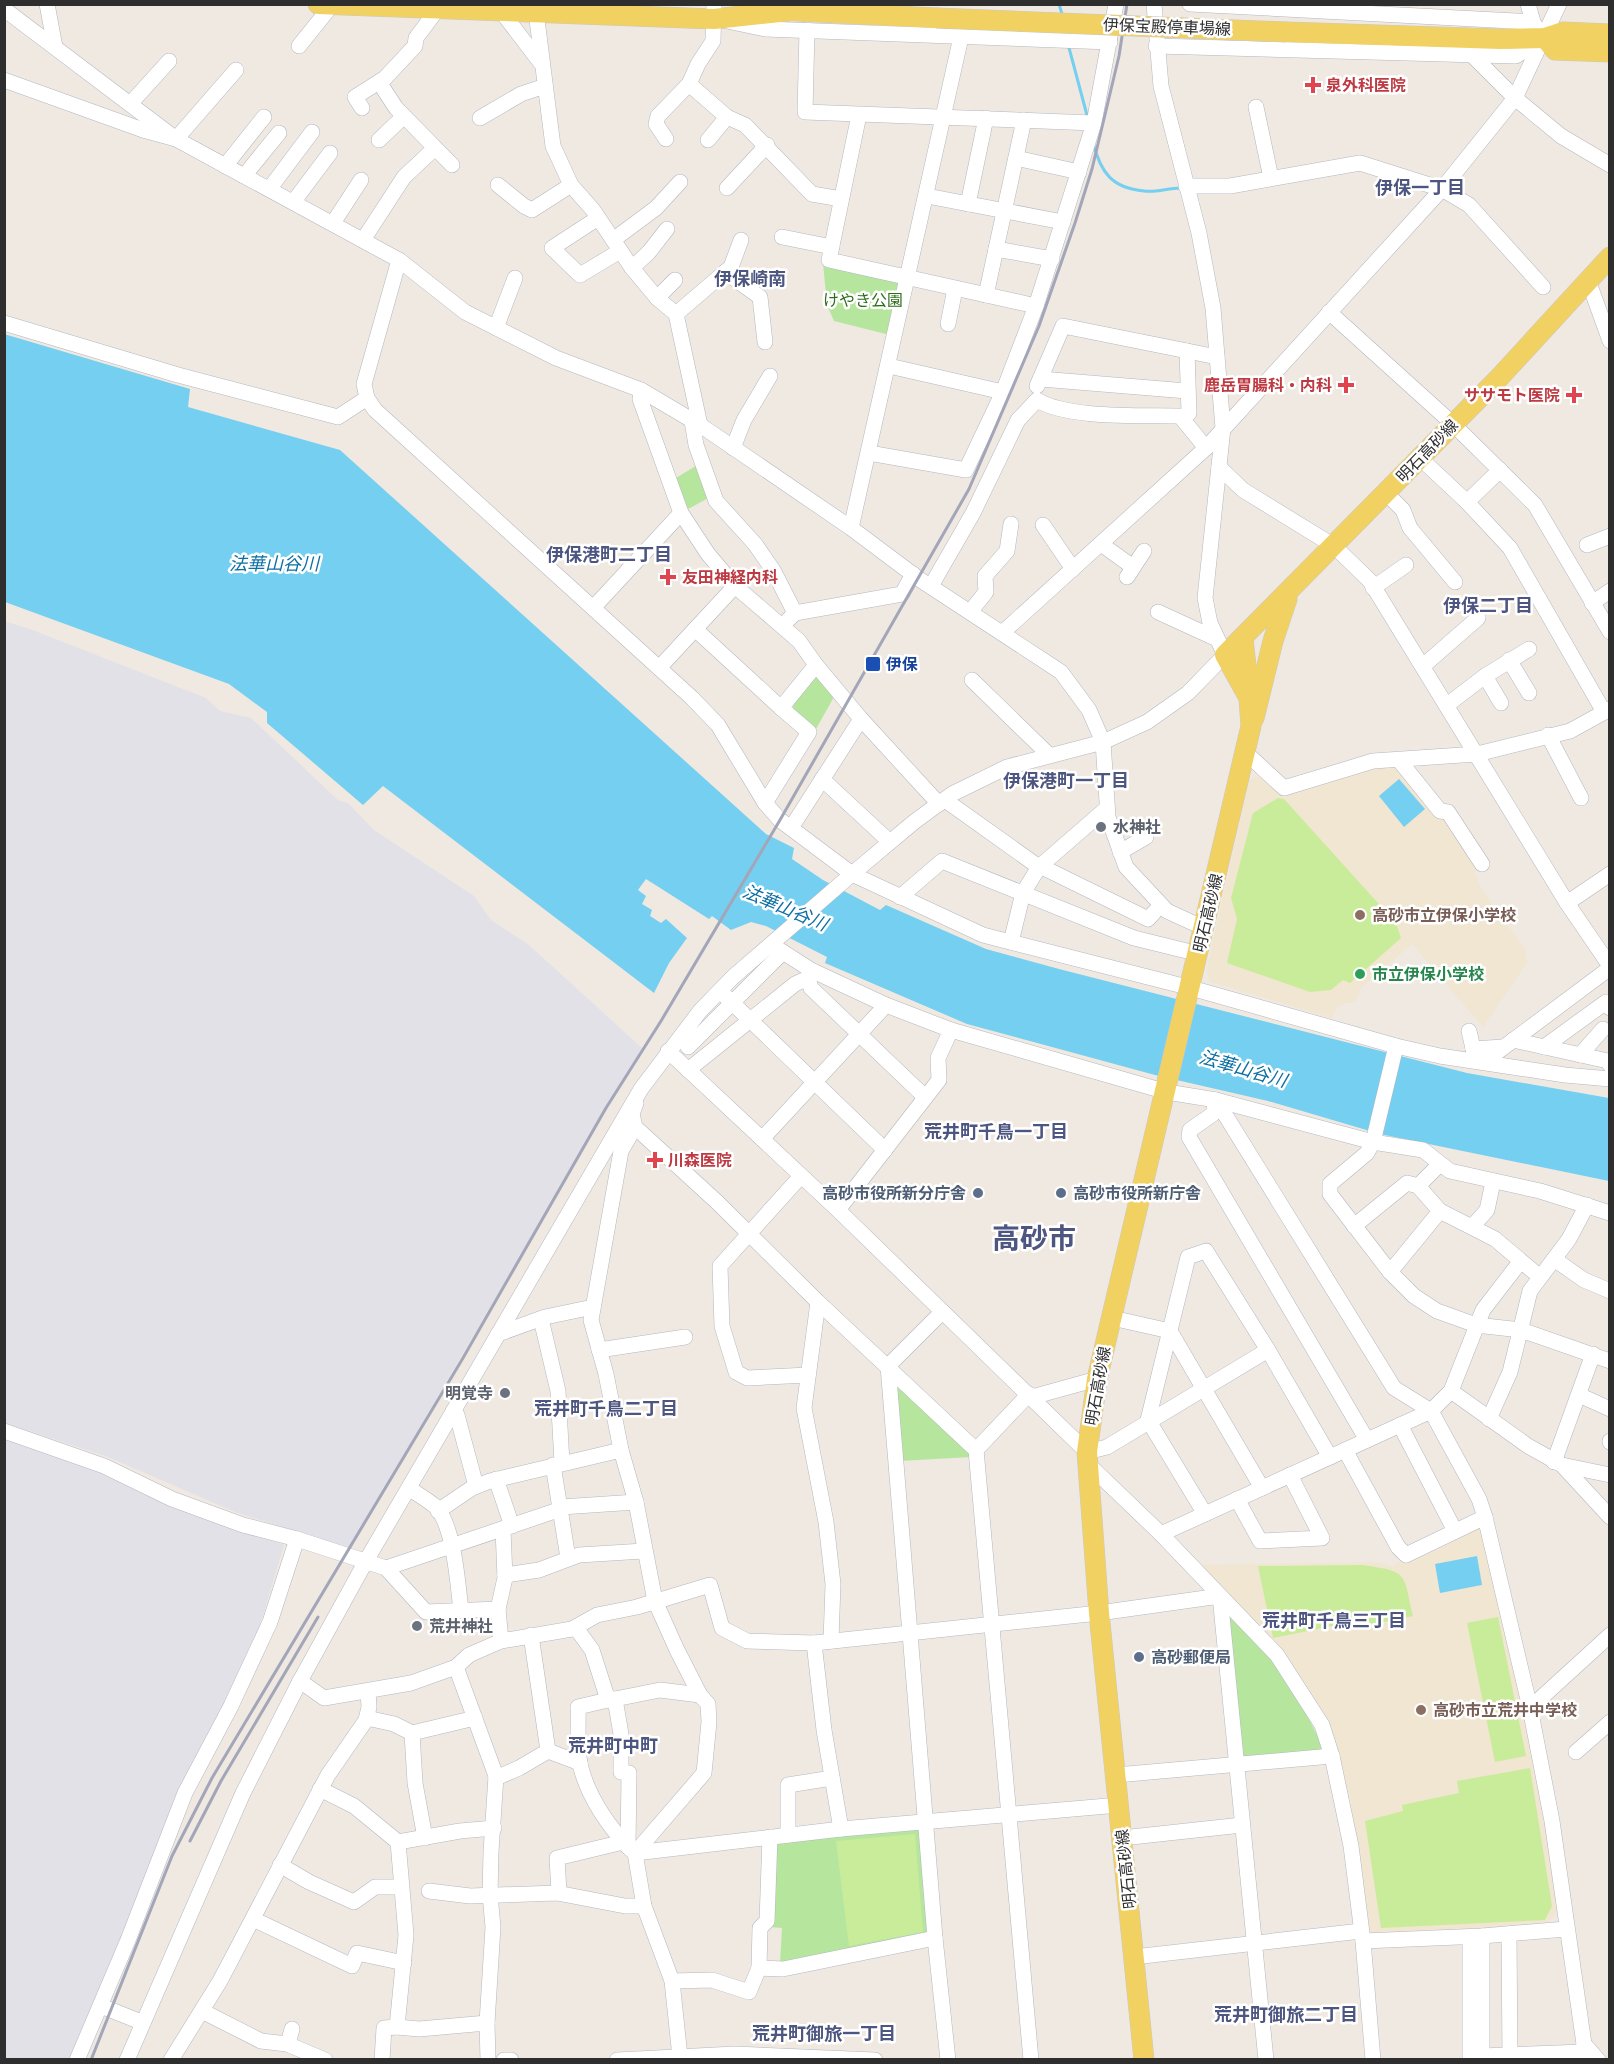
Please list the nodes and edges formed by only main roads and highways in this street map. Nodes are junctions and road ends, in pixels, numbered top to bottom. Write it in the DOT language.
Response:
graph roads {
  1 [pos="745,4"];
  2 [pos="325,5"];
  3 [pos="448,8"];
  4 [pos="535,8"];
  5 [pos="789,11"];
  6 [pos="714,12"];
  7 [pos="1610,34"];
  8 [pos="1545,38"];
  9 [pos="1610,52"];
  10 [pos="1609,257"];
  11 [pos="1291,591"];
  12 [pos="1243,639"];
  13 [pos="1249,698"];
  14 [pos="1251,726"];
  15 [pos="1144,2060"];
  1 -- 5 [label="main road, 伊保宝殿停車場線"];
  2 -- 3 [label="main road, 伊保宝殿停車場線"];
  3 -- 4 [label="main road, 伊保宝殿停車場線"];
  4 -- 6 [label="main road, 伊保宝殿停車場線"];
  5 -- 6 [label="main road, 伊保宝殿停車場線"];
  5 -- 8 [label="main road, 伊保宝殿停車場線, bridge"];
  7 -- 8 [label="main road, 伊保宝殿停車場線"];
  8 -- 9 [label="main road, 伊保宝殿停車場線"];
  10 -- 11 [label="main road, 明石高砂線"];
  11 -- 12 [label="main road, 明石高砂線"];
  11 -- 14 [label="main road, 明石高砂線"];
  12 -- 13 [label="main road, 明石高砂線"];
  12 -- 13 [label="main road, 明石高砂線"];
  13 -- 14 [label="main road, 明石高砂線"];
  14 -- 15 [label="main road, 明石高砂線"];
}
